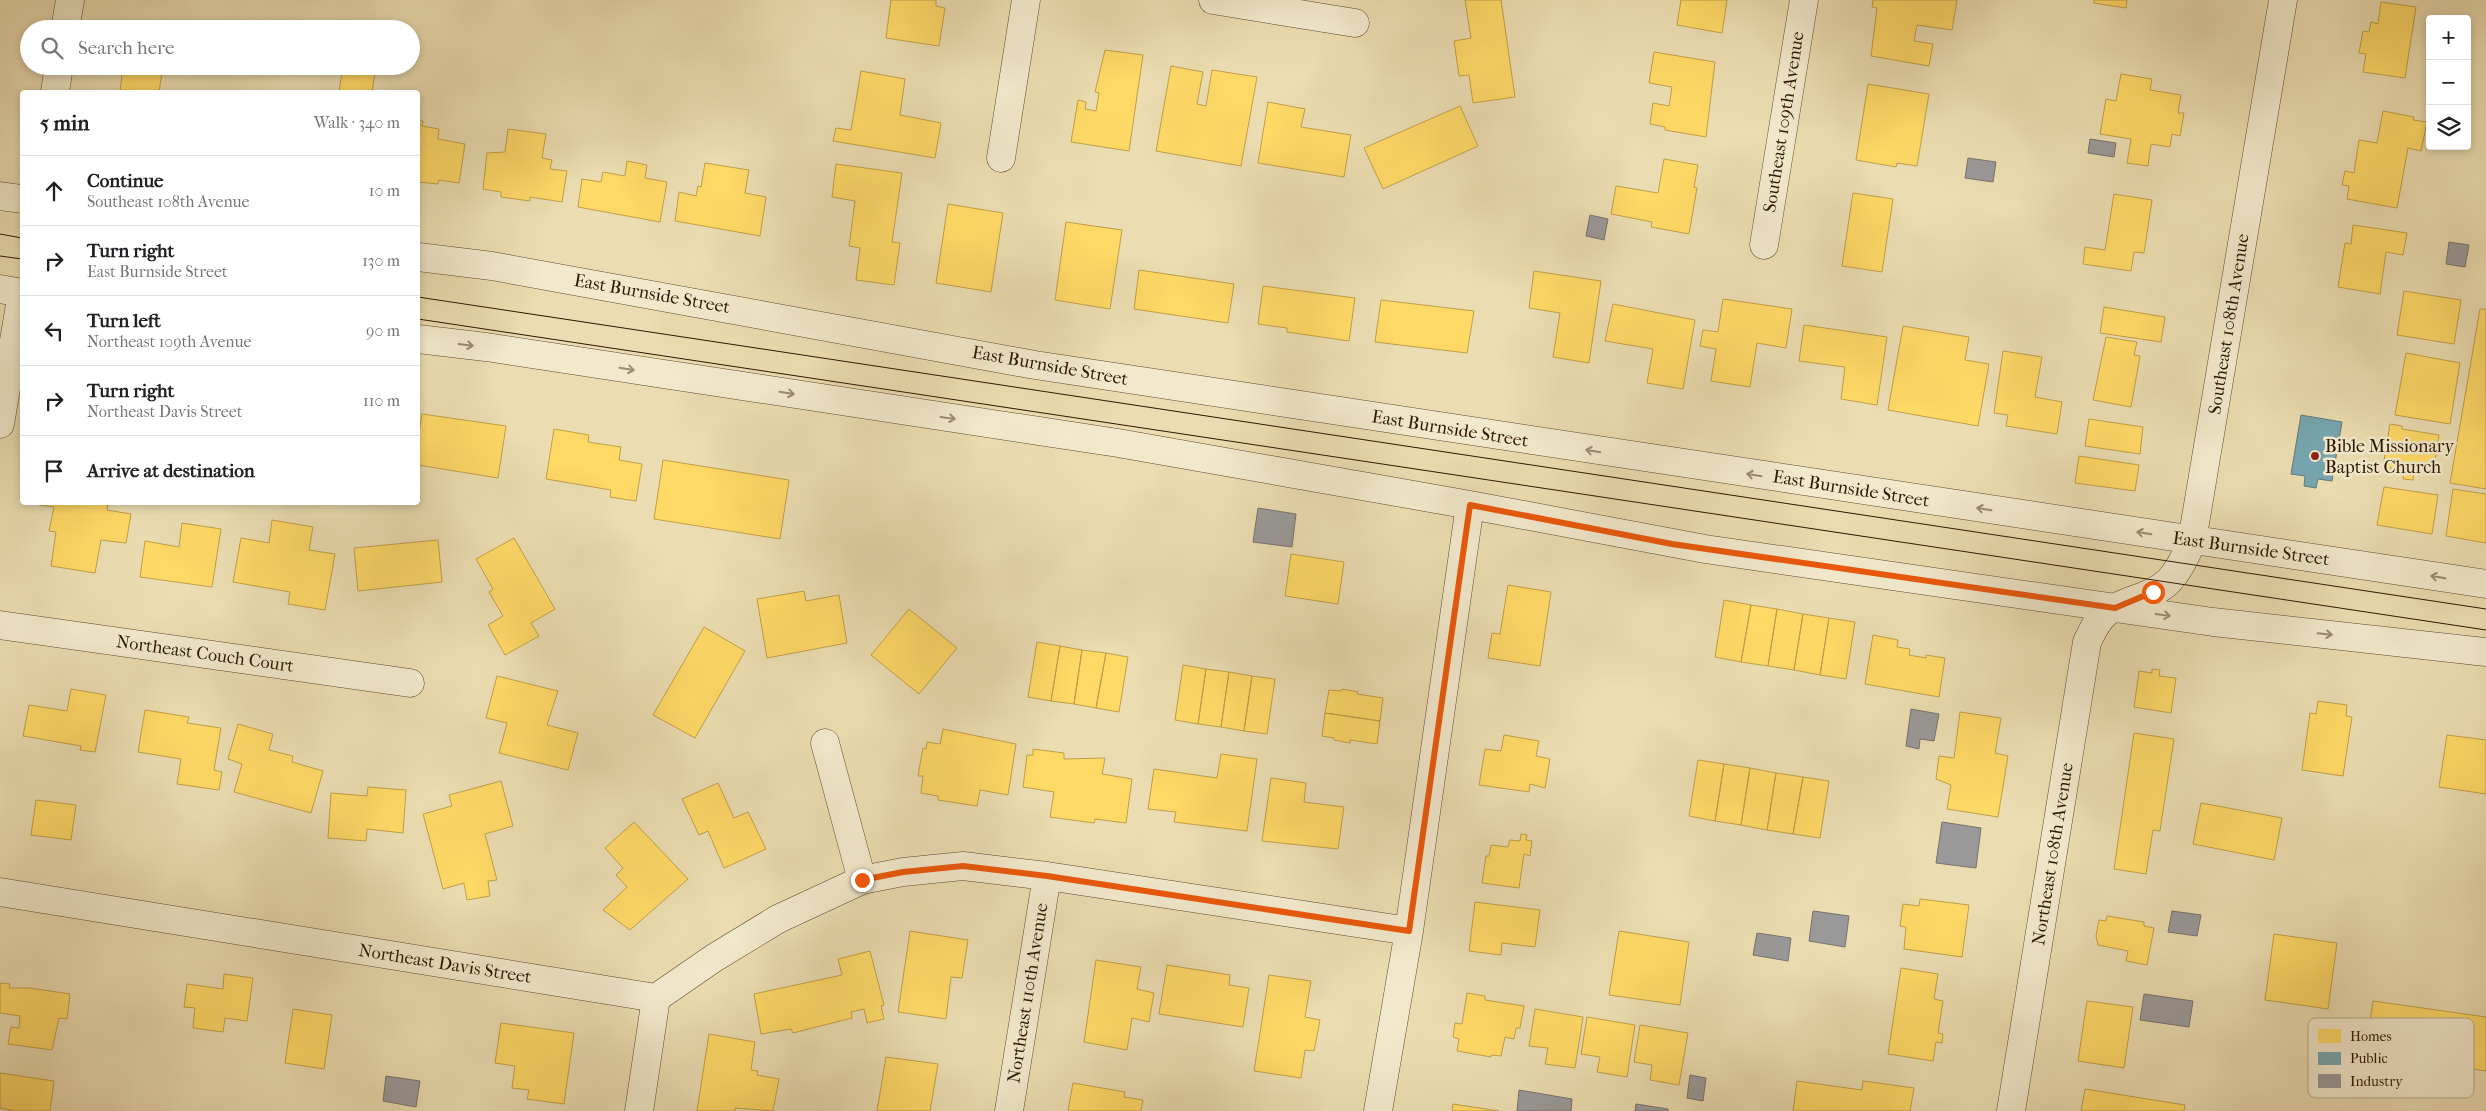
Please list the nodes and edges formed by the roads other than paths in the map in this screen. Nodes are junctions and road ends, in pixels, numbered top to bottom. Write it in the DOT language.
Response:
graph roads {
  1 [pos="70,0"];
  2 [pos="1026,0"];
  3 [pos="1213,0"];
  4 [pos="1804,0"];
  5 [pos="2283,0"];
  6 [pos="67,20"];
  7 [pos="1355,23"];
  8 [pos="58,75"];
  9 [pos="55,90"];
  10 [pos="1001,158"];
  11 [pos="0,196"];
  12 [pos="20,199"];
  13 [pos="1764,245"];
  14 [pos="420,257"];
  15 [pos="0,290"];
  16 [pos="20,293"];
  17 [pos="20,305"];
  18 [pos="420,339"];
  19 [pos="0,424"];
  20 [pos="1470,505"];
  21 [pos="2192,541"];
  22 [pos="2486,584"];
  23 [pos="2115,608"];
  24 [pos="0,625"];
  25 [pos="2486,652"];
  26 [pos="410,682"];
  27 [pos="825,743"];
  28 [pos="1047,876"];
  29 [pos="862,880"];
  30 [pos="0,892"];
  31 [pos="1409,931"];
  32 [pos="656,998"];
  33 [pos="639,1111"];
  34 [pos="1009,1111"];
  35 [pos="1378,1111"];
  36 [pos="2011,1111"];
  1 -- 6 [label="street"];
  2 -- 10 [label="street"];
  3 -- 7 [label="street"];
  4 -- 13 [label="street, Southeast 109th Avenue"];
  5 -- 21 [label="street, Southeast 108th Avenue"];
  8 -- 9 [label="street"];
  11 -- 12 [label="street"];
  21 -- 14 [label="street, East Burnside Street, one-way"];
  15 -- 16 [label="street"];
  17 -- 19 [label="street"];
  18 -- 20 [label="street, one-way"];
  20 -- 23 [label="street"];
  20 -- 31 [label="street"];
  22 -- 21 [label="street, East Burnside Street, one-way"];
  21 -- 23 [label="street, Southeast 108th Avenue"];
  23 -- 25 [label="street, one-way"];
  23 -- 36 [label="street, Northeast 108th Avenue"];
  24 -- 26 [label="street, Northeast Couch Court"];
  27 -- 29 [label="street"];
  28 -- 29 [label="street"];
  28 -- 31 [label="street"];
  28 -- 34 [label="street, Northeast 110th Avenue"];
  29 -- 32 [label="street"];
  30 -- 32 [label="street, Northeast Davis Street"];
  31 -- 35 [label="street"];
  32 -- 33 [label="street"];
}
